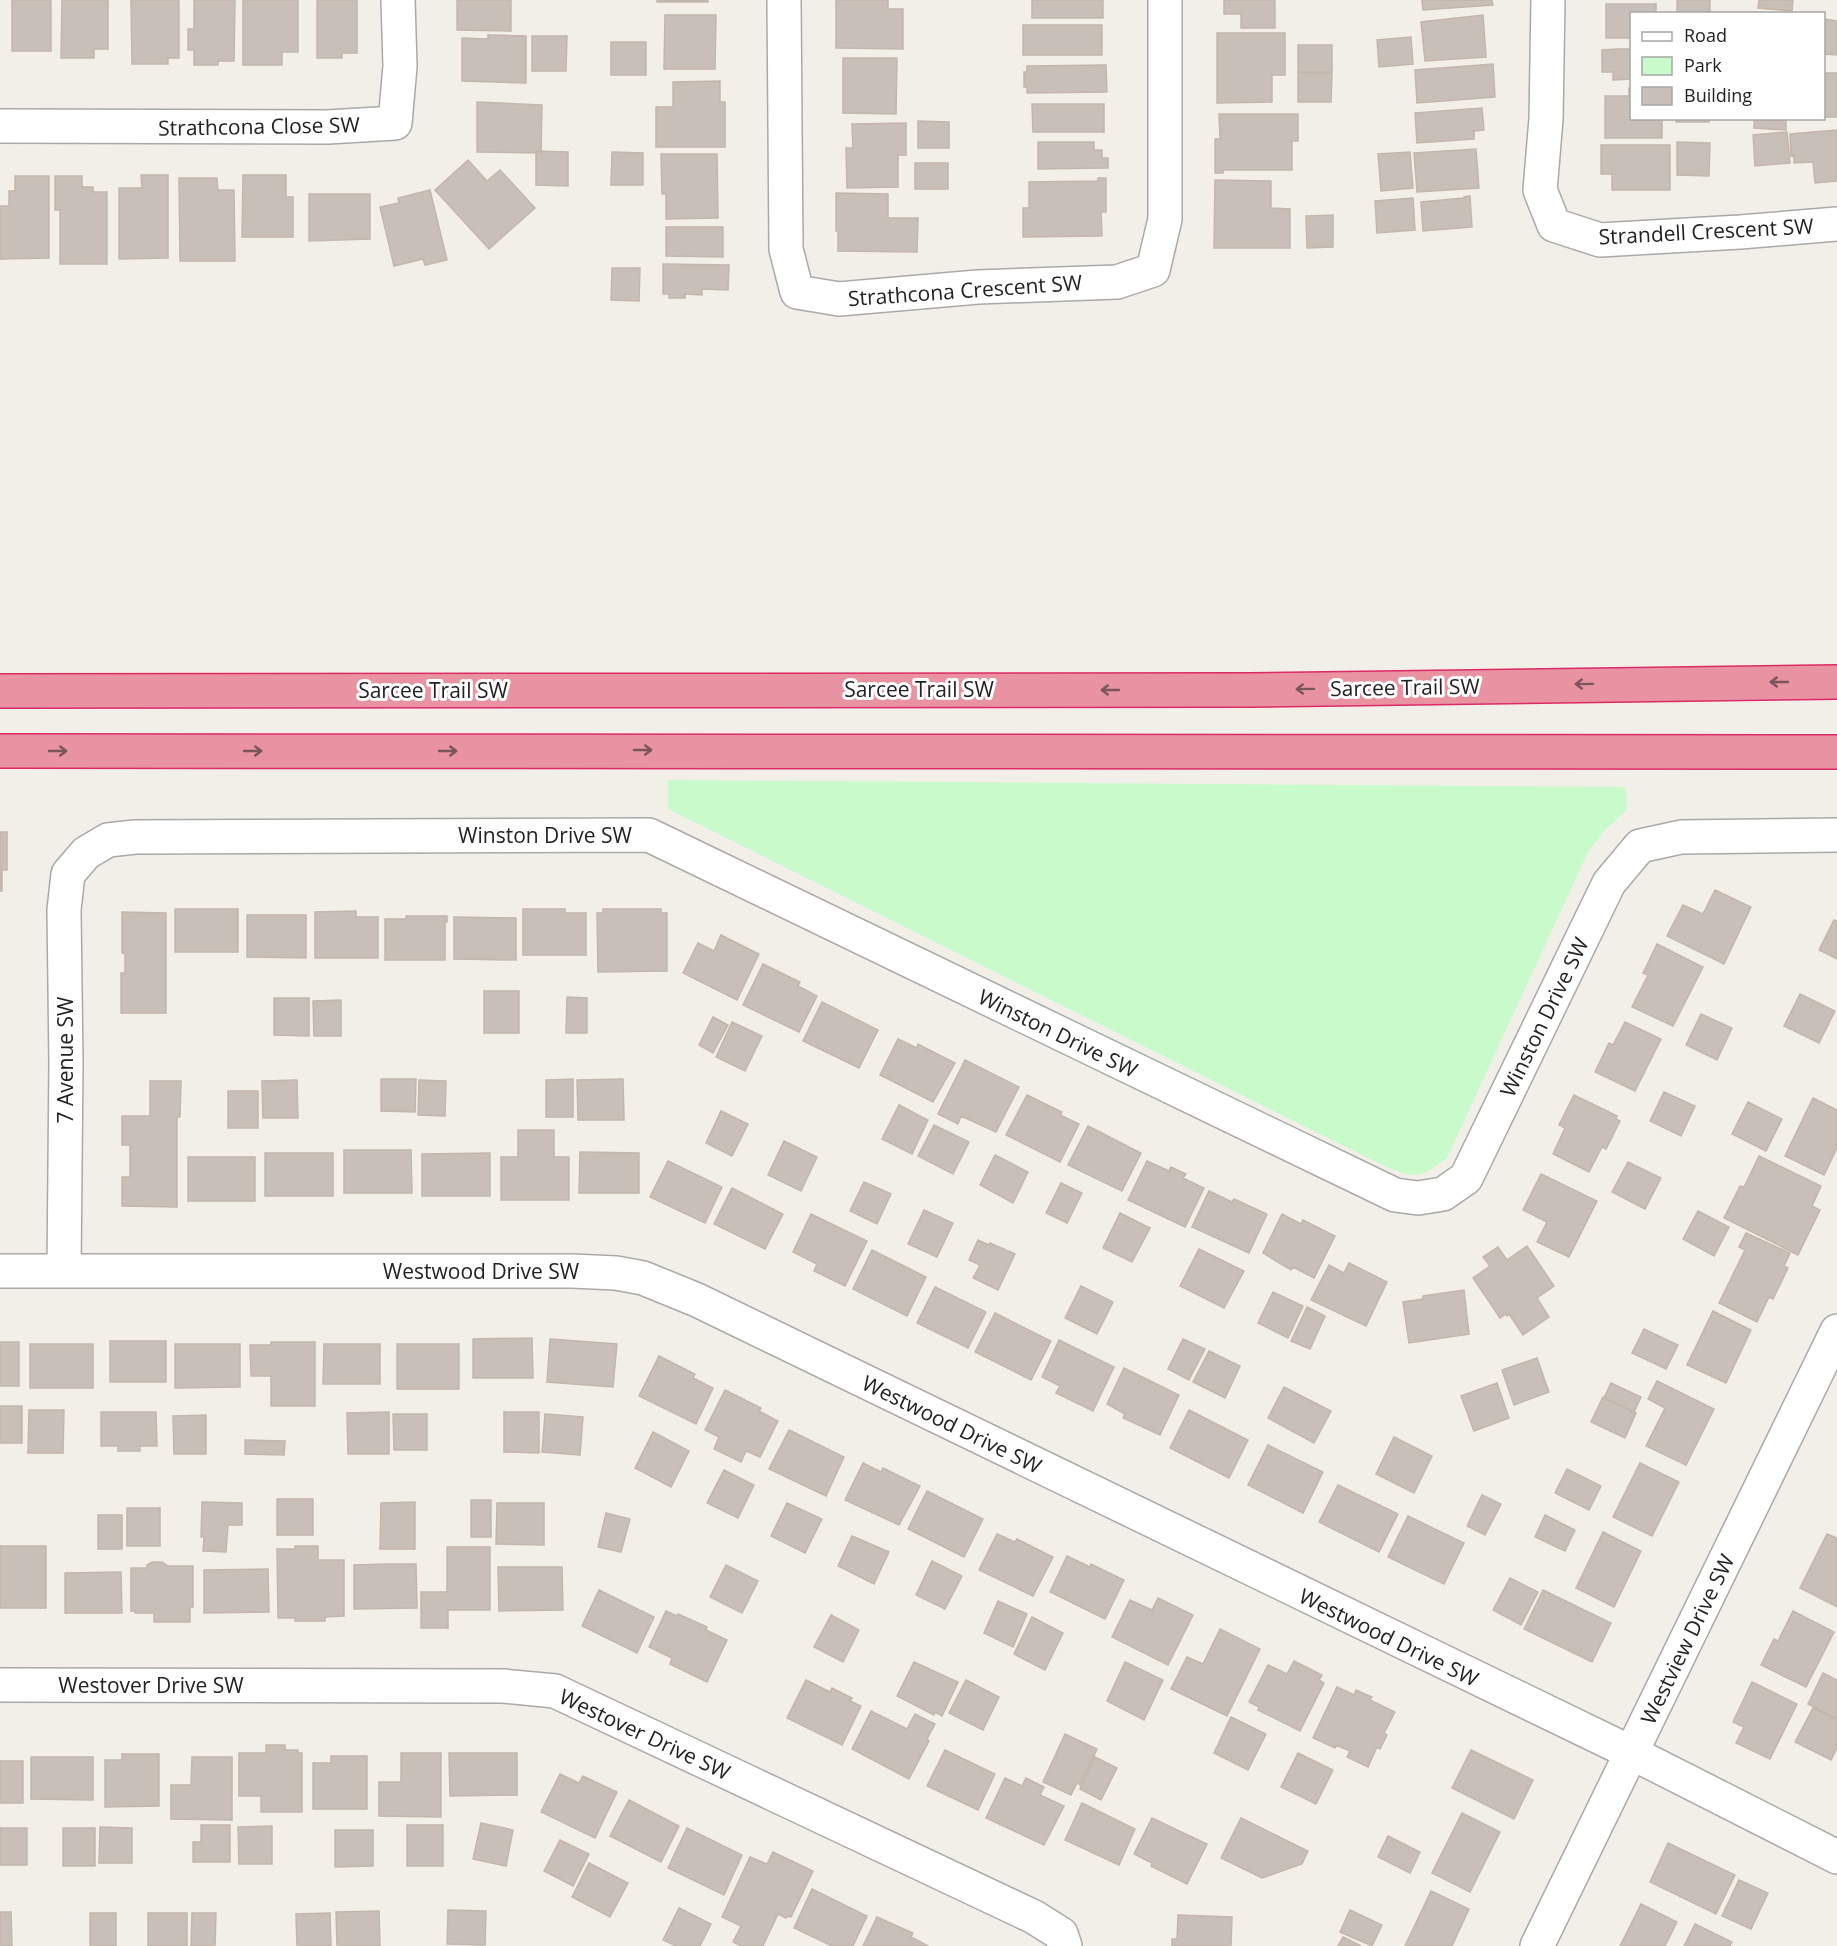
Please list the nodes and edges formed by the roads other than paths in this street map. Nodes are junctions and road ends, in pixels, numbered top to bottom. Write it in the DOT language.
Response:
graph roads {
  1 [pos="398,0"];
  2 [pos="784,0"];
  3 [pos="1165,0"];
  4 [pos="1548,0"];
  5 [pos="0,126"];
  6 [pos="1837,224"];
  7 [pos="1837,681"];
  8 [pos="0,691"];
  9 [pos="0,751"];
  10 [pos="1837,752"];
  11 [pos="1837,835"];
  12 [pos="84,856"];
  13 [pos="64,1270"];
  14 [pos="0,1271"];
  15 [pos="1837,1331"];
  16 [pos="0,1685"];
  17 [pos="1632,1753"];
  18 [pos="1837,1857"];
  19 [pos="1065,1946"];
  20 [pos="1537,1946"];
  1 -- 5 [label="street, Strathcona Close SW"];
  2 -- 3 [label="street, Strathcona Crescent SW"];
  4 -- 6 [label="street, Strandell Crescent SW"];
  7 -- 8 [label="highway, Sarcee Trail SW, one-way"];
  9 -- 10 [label="highway, one-way"];
  11 -- 12 [label="street, Winston Drive SW"];
  12 -- 13 [label="street, 7 Avenue SW"];
  13 -- 14 [label="street, Westwood Drive SW"];
  13 -- 17 [label="street, Westwood Drive SW"];
  15 -- 17 [label="street, Westview Drive SW"];
  16 -- 19 [label="street, Westover Drive SW"];
  17 -- 18 [label="street, Westwood Drive SW"];
  17 -- 20 [label="street, Westview Drive SW"];
}
